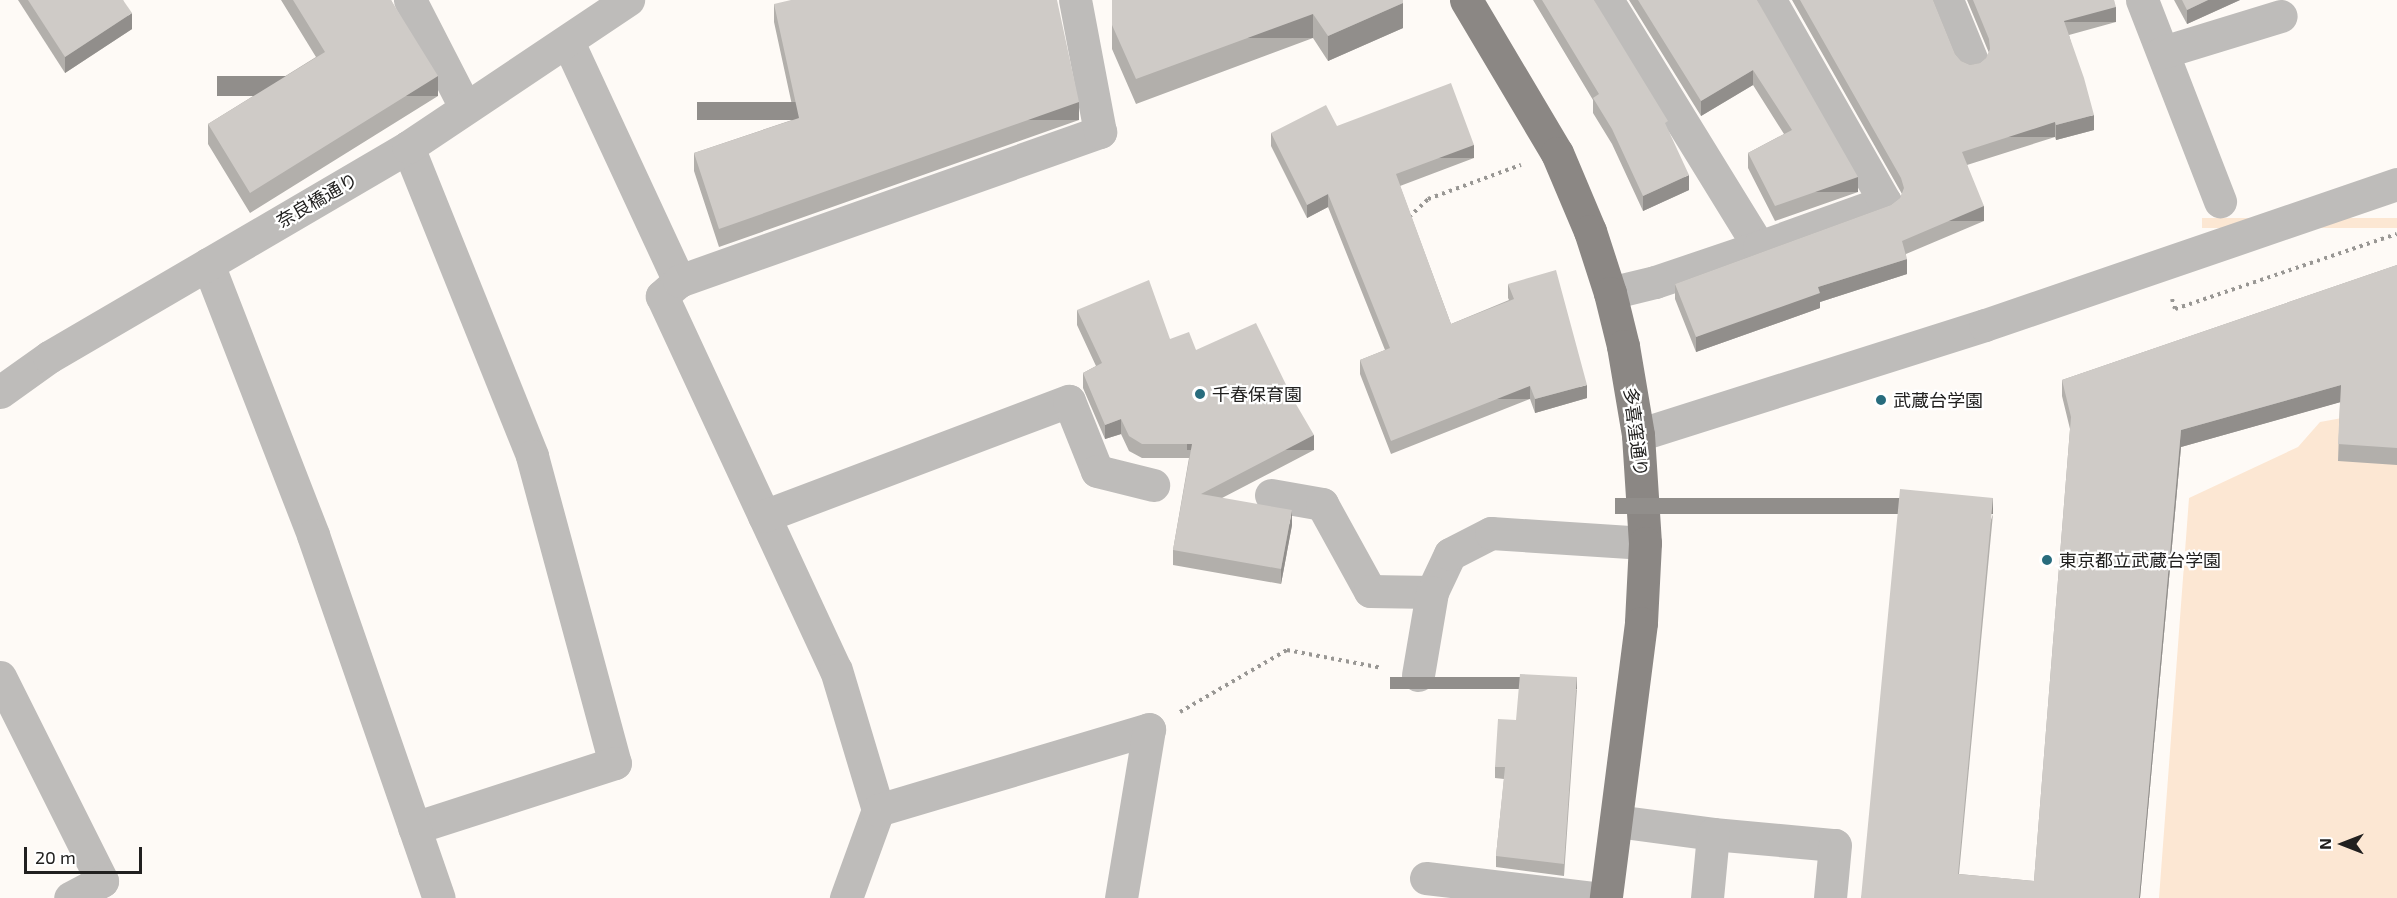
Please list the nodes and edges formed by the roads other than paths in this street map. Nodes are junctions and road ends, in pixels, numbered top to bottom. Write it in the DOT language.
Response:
graph roads {
  1 [pos="410,0"];
  2 [pos="628,0"];
  3 [pos="1075,0"];
  4 [pos="1467,0"];
  5 [pos="1607,0"];
  6 [pos="1770,0"];
  7 [pos="1947,0"];
  8 [pos="2142,0"];
  9 [pos="2281,16"];
  10 [pos="568,42"];
  11 [pos="2163,52"];
  12 [pos="1972,61"];
  13 [pos="465,107"];
  14 [pos="408,147"];
  15 [pos="2397,184"];
  16 [pos="2220,201"];
  17 [pos="1759,247"];
  18 [pos="208,264"];
  19 [pos="679,281"];
  20 [pos="1610,293"];
  21 [pos="0,392"];
  22 [pos="1638,435"];
  23 [pos="1153,485"];
  24 [pos="1270,495"];
  25 [pos="764,516"];
  26 [pos="1645,543"];
  27 [pos="1432,592"];
  28 [pos="1418,675"];
  29 [pos="0,677"];
  30 [pos="878,810"];
  31 [pos="1616,821"];
  32 [pos="414,828"];
  33 [pos="1713,834"];
  34 [pos="1426,878"];
  35 [pos="70,898"];
  36 [pos="439,898"];
  37 [pos="846,898"];
  38 [pos="1121,898"];
  39 [pos="1593,898"];
  40 [pos="1606,898"];
  41 [pos="1707,898"];
  42 [pos="1830,898"];
  1 -- 13 [label="street"];
  2 -- 10 [label="street, 奈良橋通り"];
  3 -- 19 [label="street"];
  4 -- 20 [label="main road, 多喜窪通り"];
  5 -- 17 [label="street"];
  6 -- 17 [label="street"];
  7 -- 12 [label="street"];
  8 -- 11 [label="street"];
  9 -- 11 [label="street"];
  10 -- 13 [label="street, 奈良橋通り"];
  10 -- 19 [label="street"];
  11 -- 16 [label="street"];
  13 -- 14 [label="street, 奈良橋通り"];
  14 -- 18 [label="street, 奈良橋通り"];
  14 -- 32 [label="street"];
  15 -- 22 [label="street"];
  17 -- 20 [label="street"];
  18 -- 21 [label="street, 奈良橋通り"];
  18 -- 32 [label="street"];
  19 -- 25 [label="street"];
  20 -- 22 [label="main road, 多喜窪通り"];
  22 -- 26 [label="main road, 多喜窪通り"];
  23 -- 25 [label="street"];
  24 -- 27 [label="street"];
  25 -- 30 [label="street"];
  26 -- 27 [label="street"];
  26 -- 31 [label="main road, 多喜窪通り"];
  27 -- 28 [label="street"];
  29 -- 35 [label="street"];
  30 -- 37 [label="street"];
  30 -- 38 [label="street"];
  31 -- 33 [label="street"];
  31 -- 40 [label="main road, 多喜窪通り"];
  32 -- 36 [label="street"];
  33 -- 41 [label="street"];
  33 -- 42 [label="street"];
  34 -- 39 [label="street"];
}
